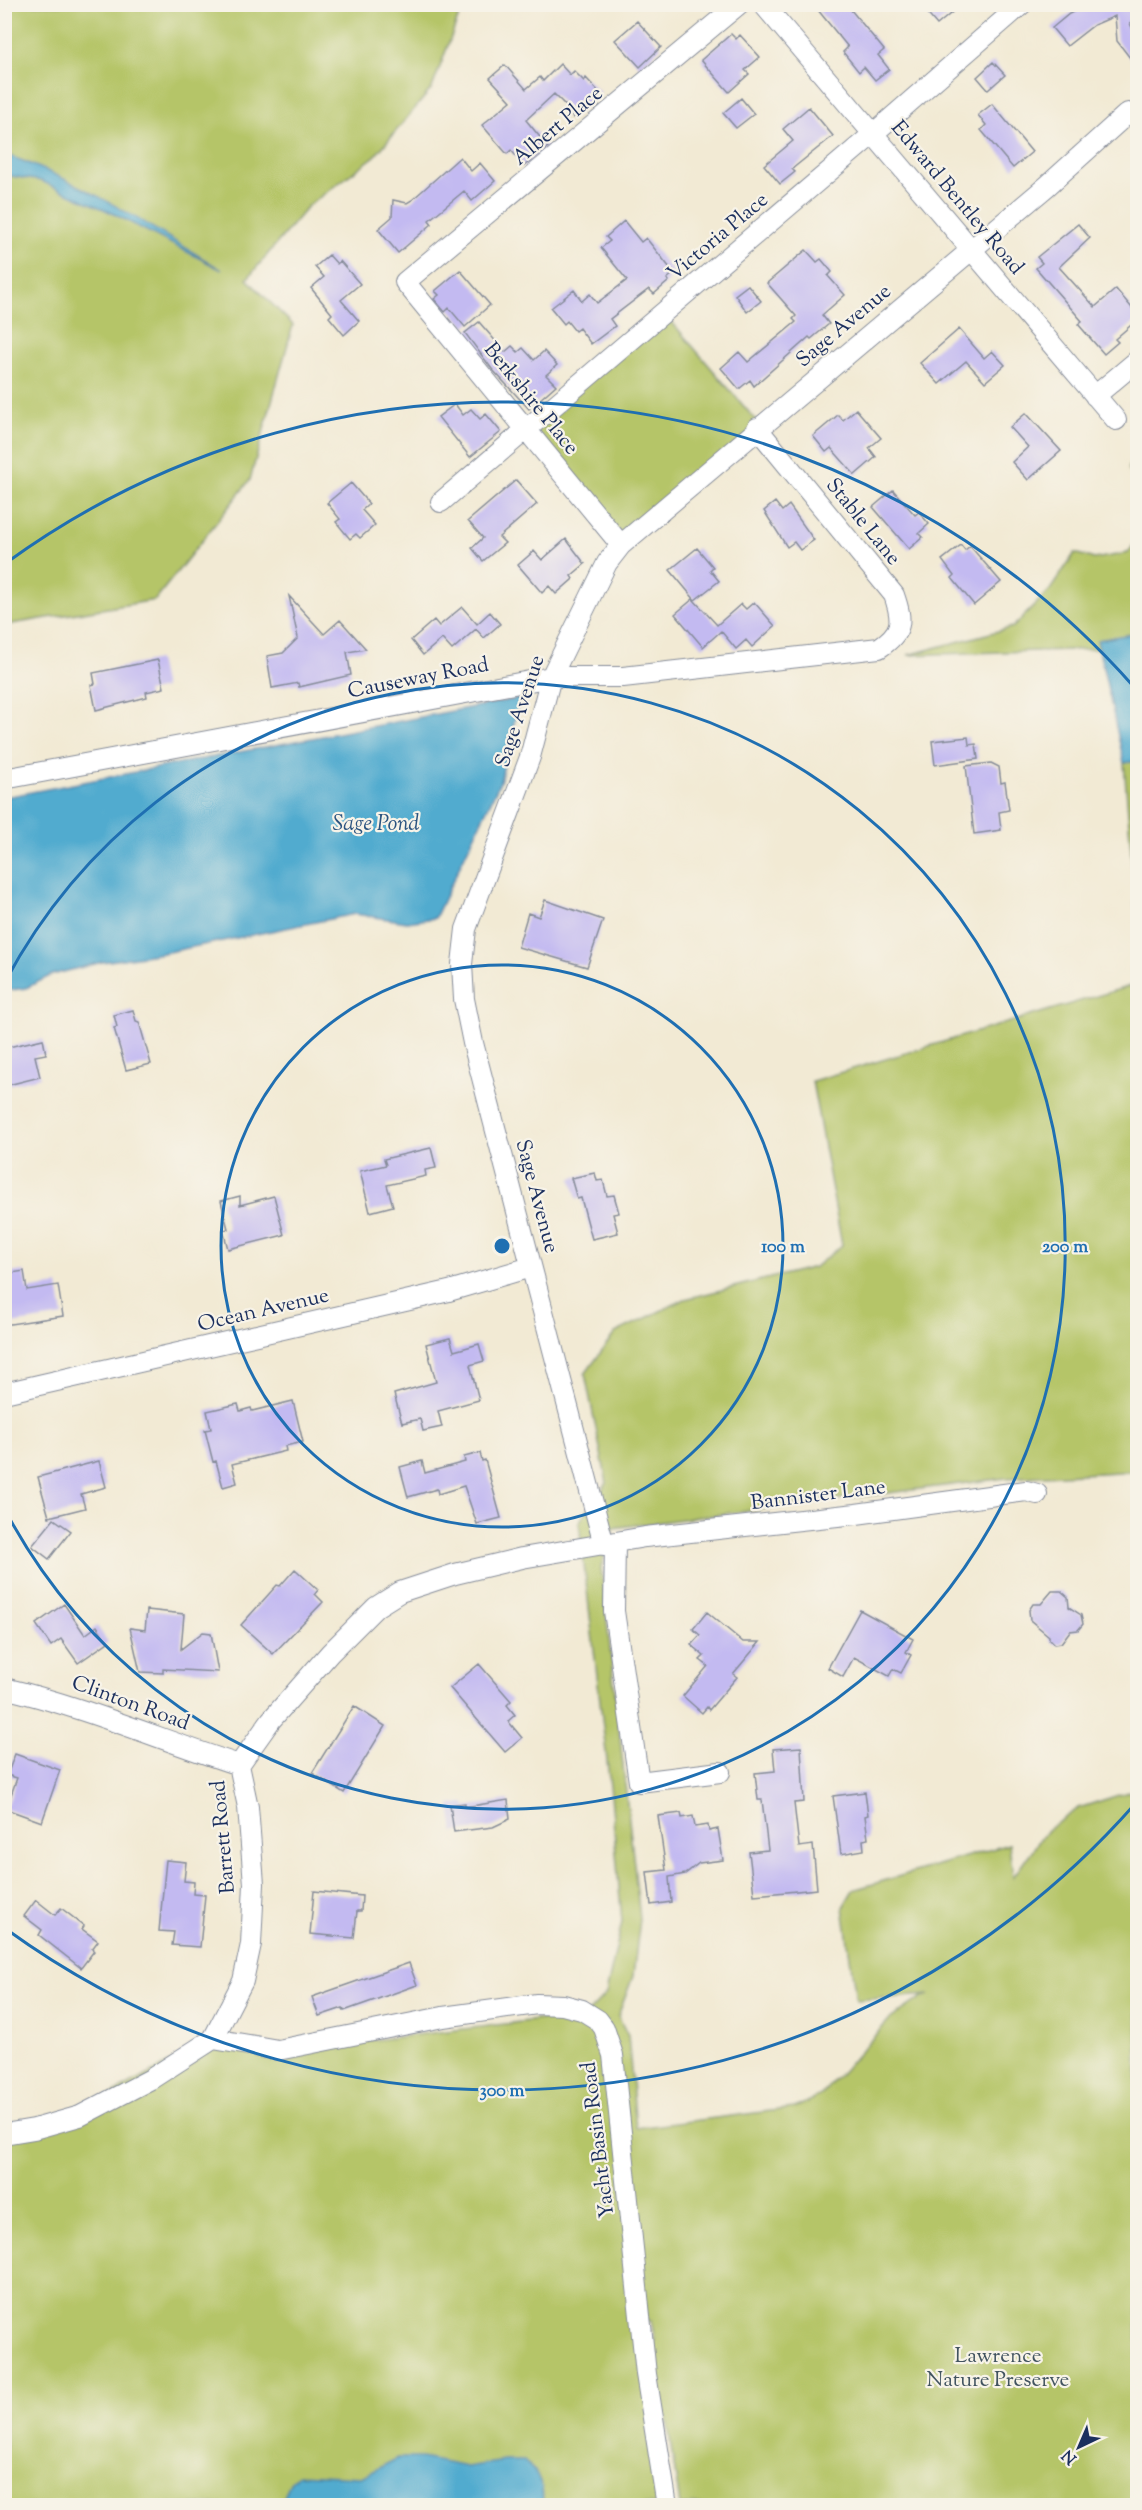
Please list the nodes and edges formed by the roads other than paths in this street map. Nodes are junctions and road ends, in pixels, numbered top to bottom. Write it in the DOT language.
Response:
graph roads {
  1 [pos="739,4"];
  2 [pos="763,4"];
  3 [pos="1022,4"];
  4 [pos="1128,113"];
  5 [pos="873,133"];
  6 [pos="970,249"];
  7 [pos="405,282"];
  8 [pos="1137,360"];
  9 [pos="1095,396"];
  10 [pos="1116,420"];
  11 [pos="757,428"];
  12 [pos="526,429"];
  13 [pos="441,502"];
  14 [pos="621,545"];
  15 [pos="879,648"];
  16 [pos="551,677"];
  17 [pos="4,779"];
  18 [pos="531,1267"];
  19 [pos="4,1393"];
  20 [pos="1037,1494"];
  21 [pos="609,1544"];
  22 [pos="4,1688"];
  23 [pos="239,1765"];
  24 [pos="720,1772"];
  25 [pos="213,2039"];
  26 [pos="4,2134"];
  27 [pos="667,2505"];
  1 -- 7 [label="street, Albert Place"];
  2 -- 5 [label="street, Edward Bentley Road"];
  3 -- 5 [label="street, Victoria Place"];
  4 -- 6 [label="street, Sage Avenue"];
  5 -- 6 [label="street, Edward Bentley Road"];
  5 -- 12 [label="street, Victoria Place"];
  6 -- 9 [label="street, Edward Bentley Road"];
  6 -- 11 [label="street, Sage Avenue"];
  7 -- 12 [label="street, Berkshire Place"];
  8 -- 9 [label="street"];
  9 -- 10 [label="street, Edward Bentley Road"];
  11 -- 14 [label="street, Sage Avenue"];
  11 -- 15 [label="street, Stable Lane"];
  12 -- 13 [label="street, Victoria Place"];
  12 -- 14 [label="street, Berkshire Place"];
  14 -- 16 [label="street, Sage Avenue"];
  15 -- 16 [label="street, Causeway Road"];
  16 -- 17 [label="street, Causeway Road"];
  16 -- 18 [label="street, Sage Avenue"];
  18 -- 19 [label="street, Ocean Avenue"];
  18 -- 21 [label="street, Sage Avenue"];
  20 -- 21 [label="street, Bannister Lane"];
  21 -- 23 [label="street, Barrett Road"];
  21 -- 24 [label="street, Sage Avenue"];
  22 -- 23 [label="street, Clinton Road"];
  23 -- 25 [label="street, Barrett Road"];
  25 -- 26 [label="street, Barrett Road"];
  25 -- 27 [label="street, Yacht Basin Road"];
}
